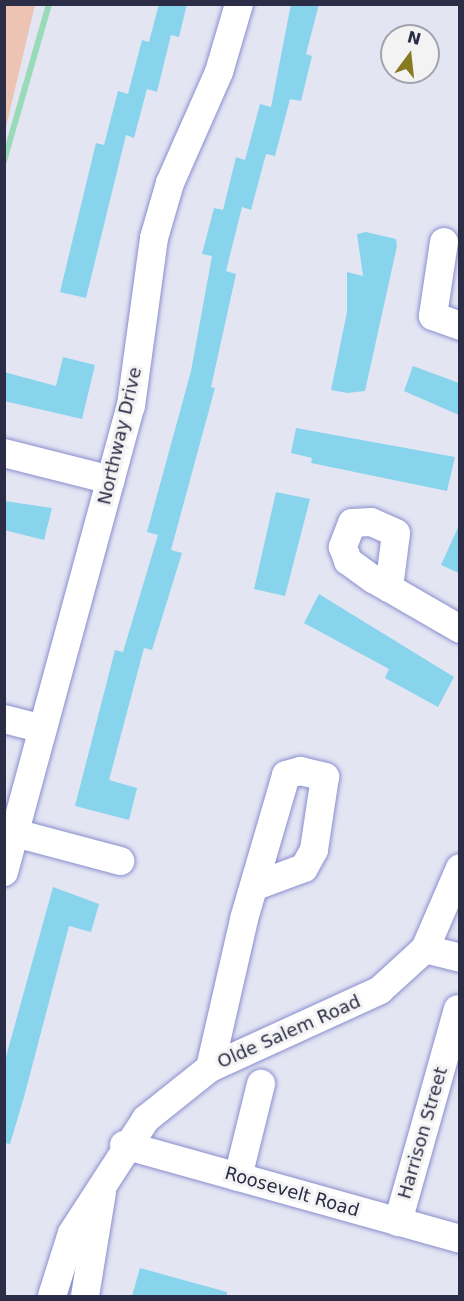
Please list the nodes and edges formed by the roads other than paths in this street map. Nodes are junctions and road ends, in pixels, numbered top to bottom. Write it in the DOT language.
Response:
graph roads {
  1 [pos="239,4"];
  2 [pos="444,242"];
  3 [pos="459,326"];
  4 [pos="4,453"];
  5 [pos="111,480"];
  6 [pos="389,588"];
  7 [pos="459,629"];
  8 [pos="4,719"];
  9 [pos="43,729"];
  10 [pos="15,833"];
  11 [pos="120,861"];
  12 [pos="459,868"];
  13 [pos="4,872"];
  14 [pos="258,885"];
  15 [pos="425,949"];
  16 [pos="459,958"];
  17 [pos="458,1009"];
  18 [pos="210,1068"];
  19 [pos="261,1084"];
  20 [pos="124,1145"];
  21 [pos="238,1177"];
  22 [pos="103,1187"];
  23 [pos="398,1222"];
  24 [pos="459,1239"];
  25 [pos="52,1296"];
  26 [pos="84,1296"];
  1 -- 5 [label="street, Northway Drive"];
  2 -- 3 [label="street"];
  4 -- 5 [label="street"];
  5 -- 9 [label="street, Northway Drive"];
  6 -- 7 [label="street"];
  8 -- 9 [label="street"];
  9 -- 10 [label="street, Northway Drive"];
  10 -- 11 [label="street"];
  10 -- 13 [label="street, Northway Drive"];
  12 -- 15 [label="street, Olde Salem Road"];
  14 -- 18 [label="street"];
  15 -- 16 [label="street"];
  15 -- 18 [label="street, Olde Salem Road"];
  17 -- 23 [label="street, Harrison Street"];
  18 -- 20 [label="street, Olde Salem Road"];
  19 -- 21 [label="street"];
  20 -- 21 [label="street, Roosevelt Road"];
  20 -- 22 [label="street, Olde Salem Road"];
  21 -- 23 [label="street, Roosevelt Road"];
  22 -- 25 [label="street, Olde Salem Road"];
  22 -- 26 [label="street, Olde Salem Road"];
  23 -- 24 [label="street, Roosevelt Road"];
}
